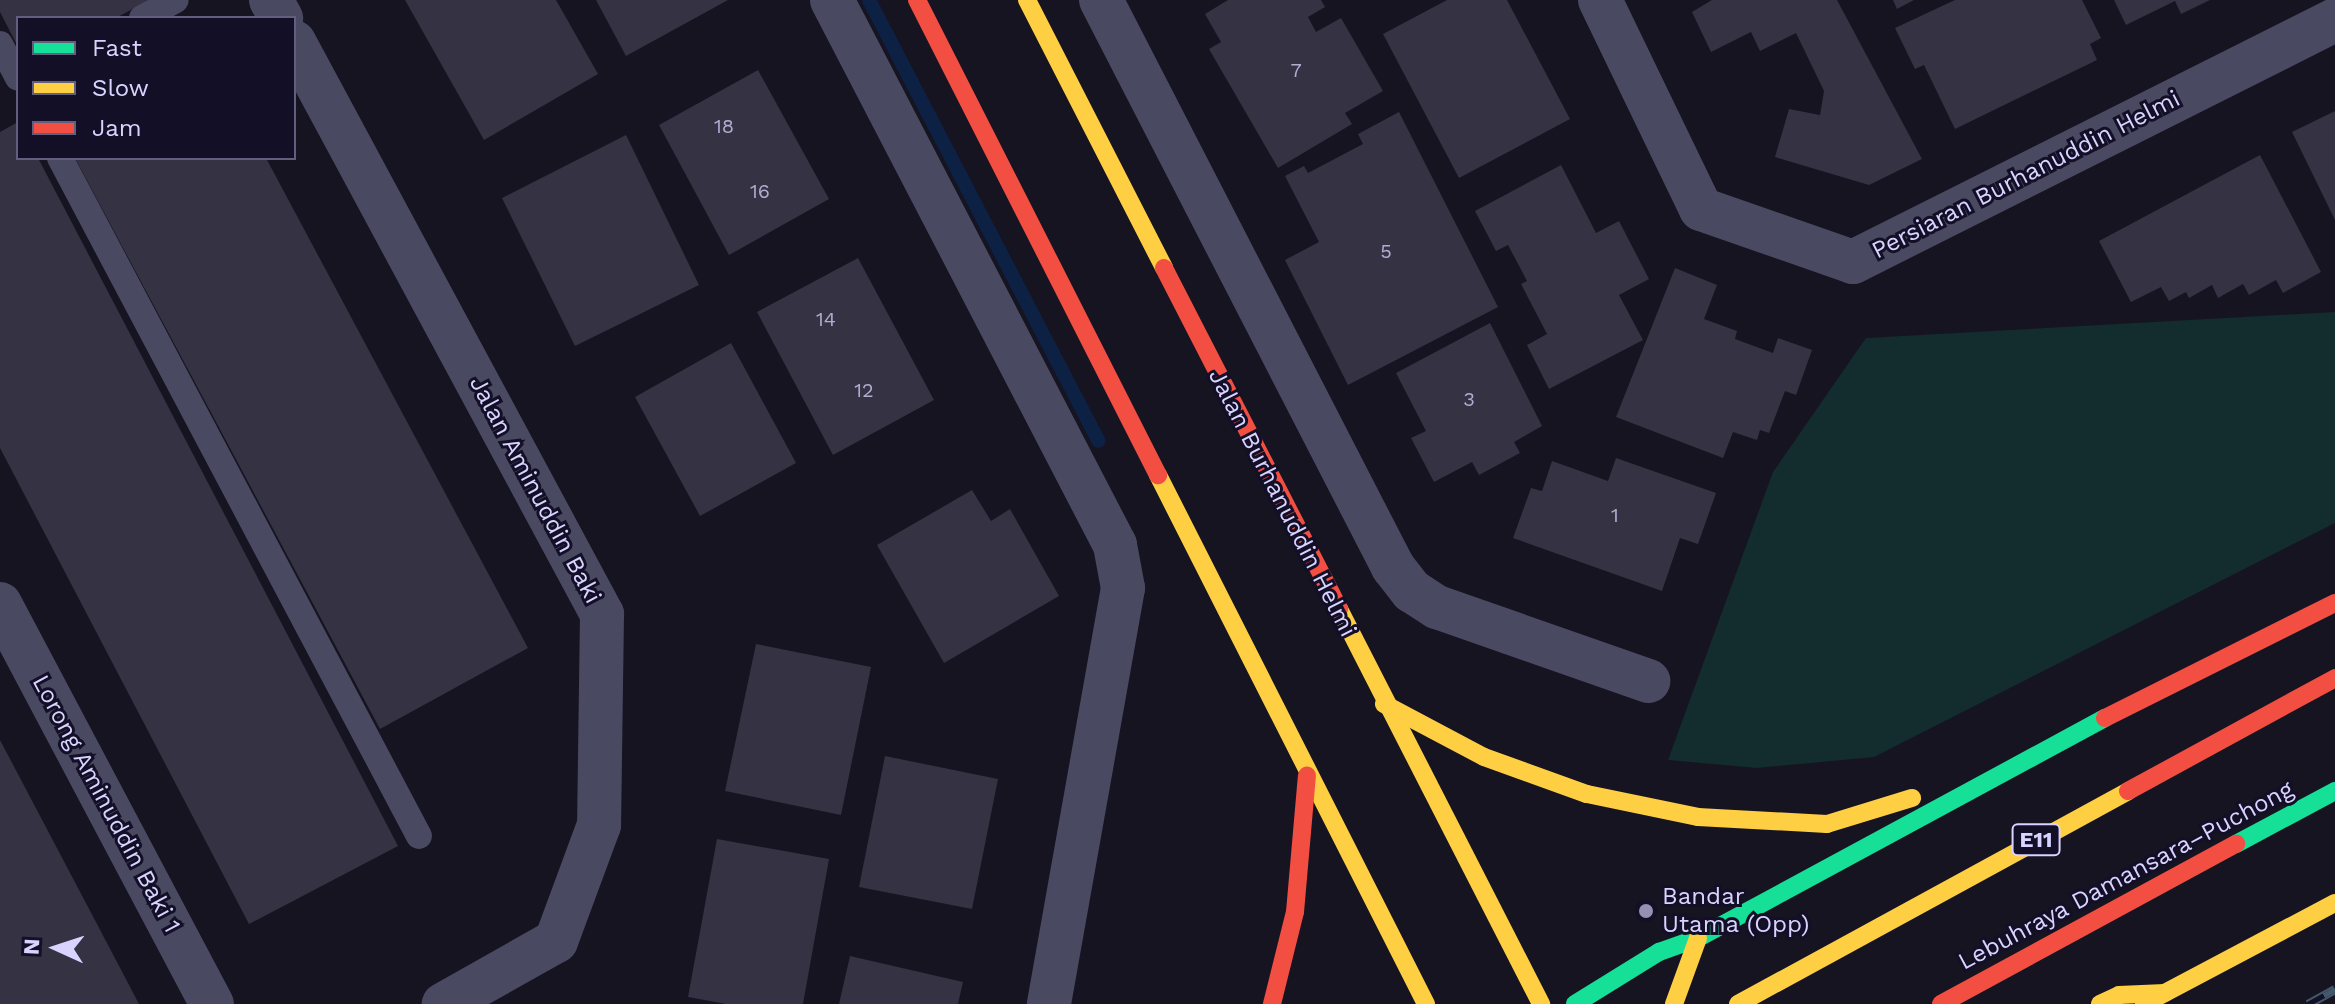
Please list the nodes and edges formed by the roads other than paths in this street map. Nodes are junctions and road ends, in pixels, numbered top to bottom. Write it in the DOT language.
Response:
graph roads {
  1 [pos="176,0"];
  2 [pos="832,0"];
  3 [pos="917,0"];
  4 [pos="1027,0"];
  5 [pos="1101,0"];
  6 [pos="1600,0"];
  7 [pos="146,16"];
  8 [pos="2335,20"];
  9 [pos="0,44"];
  10 [pos="296,46"];
  11 [pos="16,74"];
  12 [pos="61,160"];
  13 [pos="2335,603"];
  14 [pos="0,604"];
  15 [pos="2335,678"];
  16 [pos="1648,681"];
  17 [pos="1384,704"];
  18 [pos="2000,771"];
  19 [pos="1307,776"];
  20 [pos="2335,791"];
  21 [pos="419,836"];
  22 [pos="2335,903"];
  23 [pos="1698,938"];
  24 [pos="2165,993"];
  25 [pos="212,1004"];
  26 [pos="444,1004"];
  27 [pos="1049,1004"];
  28 [pos="1272,1004"];
  29 [pos="1426,1004"];
  30 [pos="1541,1004"];
  31 [pos="1575,1004"];
  32 [pos="1674,1004"];
  33 [pos="1738,1004"];
  34 [pos="1941,1004"];
  35 [pos="2100,1004"];
  36 [pos="2144,1004"];
  1 -- 7 [label="lane"];
  2 -- 27 [label="street"];
  3 -- 19 [label="main road"];
  4 -- 17 [label="main road, Jalan Burhanuddin Helmi"];
  5 -- 16 [label="street"];
  6 -- 8 [label="street, Persiaran Burhanuddin Helmi"];
  9 -- 11 [label="lane"];
  10 -- 26 [label="street, Jalan Aminuddin Baki"];
  12 -- 21 [label="lane"];
  13 -- 18 [label="main road"];
  14 -- 25 [label="street, Lorong Aminuddin Baki 1"];
  15 -- 33 [label="main road, E11"];
  17 -- 18 [label="main road"];
  17 -- 30 [label="main road, Jalan Burhanuddin Helmi"];
  18 -- 23 [label="main road"];
  19 -- 28 [label="main road"];
  19 -- 29 [label="main road"];
  20 -- 34 [label="main road, Lebuhraya Damansara–Puchong"];
  22 -- 24 [label="main road"];
  23 -- 31 [label="main road"];
  23 -- 32 [label="main road"];
  24 -- 35 [label="main road"];
  24 -- 36 [label="main road"];
}
